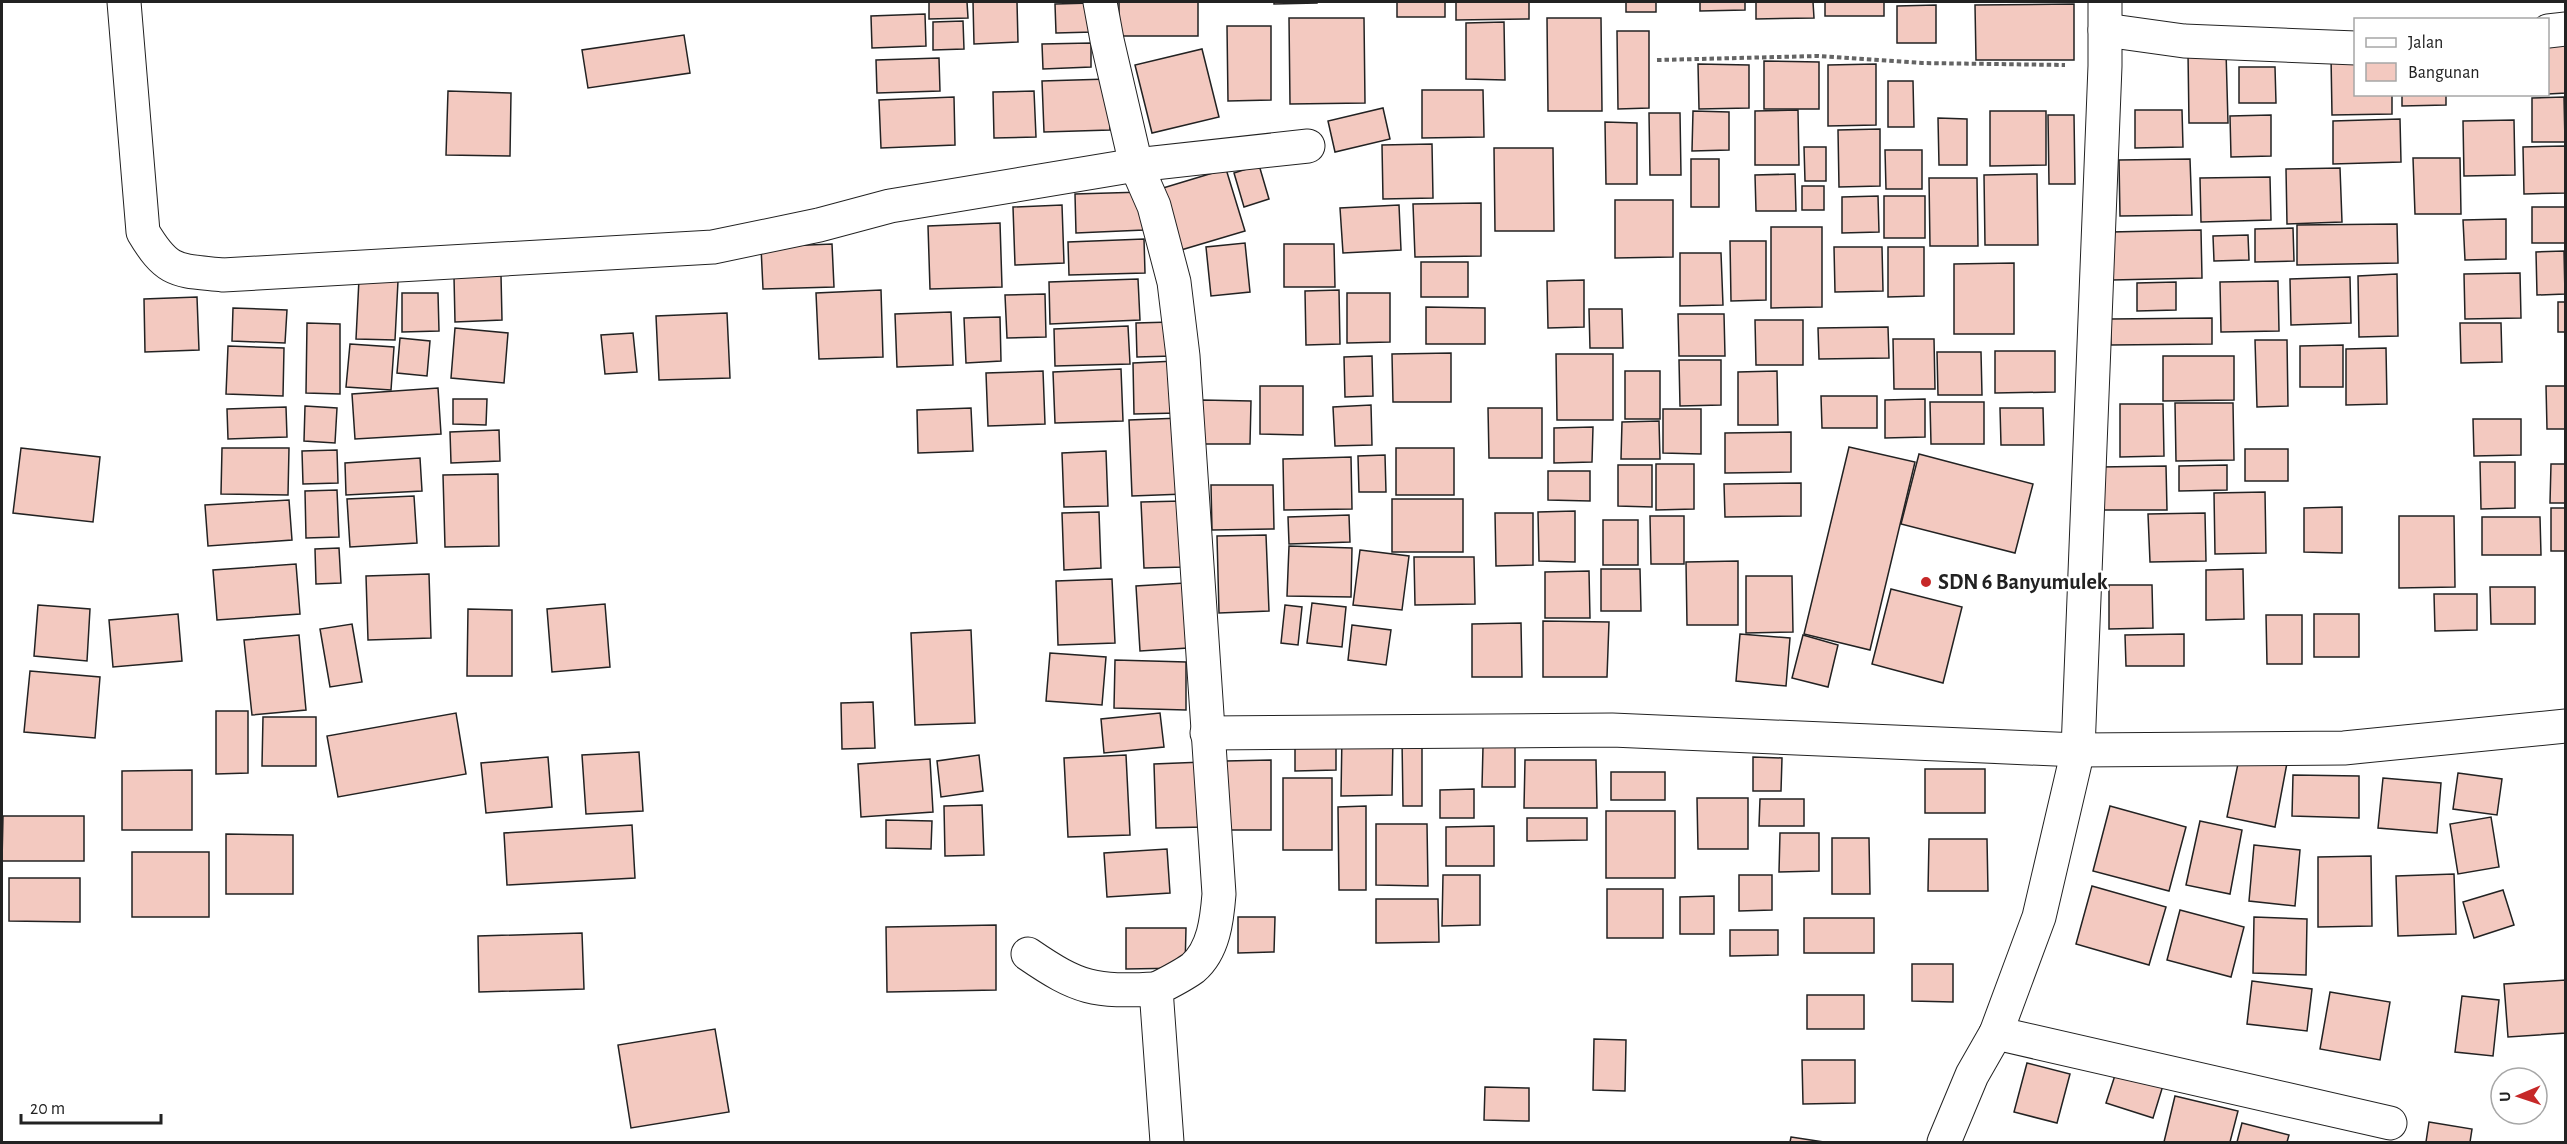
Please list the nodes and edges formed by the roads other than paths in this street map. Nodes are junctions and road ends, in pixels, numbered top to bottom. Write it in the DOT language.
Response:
graph roads {
  1 [pos="124,2"];
  2 [pos="1100,2"];
  3 [pos="2105,16"];
  4 [pos="2565,29"];
  5 [pos="2549,31"];
  6 [pos="2354,48"];
  7 [pos="1308,146"];
  8 [pos="1136,165"];
  9 [pos="2565,726"];
  10 [pos="1207,733"];
  11 [pos="2078,750"];
  12 [pos="1028,954"];
  13 [pos="1156,990"];
  14 [pos="1996,1033"];
  15 [pos="2390,1123"];
  16 [pos="1167,1143"];
  17 [pos="1944,1143"];
  1 -- 8 [label="street"];
  2 -- 8 [label="street"];
  3 -- 6 [label="street"];
  3 -- 11 [label="street"];
  4 -- 5 [label="street"];
  7 -- 8 [label="street"];
  8 -- 10 [label="street"];
  9 -- 11 [label="street"];
  10 -- 11 [label="street"];
  10 -- 13 [label="street"];
  11 -- 14 [label="street"];
  12 -- 13 [label="street"];
  13 -- 16 [label="street"];
  14 -- 15 [label="street"];
  14 -- 17 [label="street"];
}
